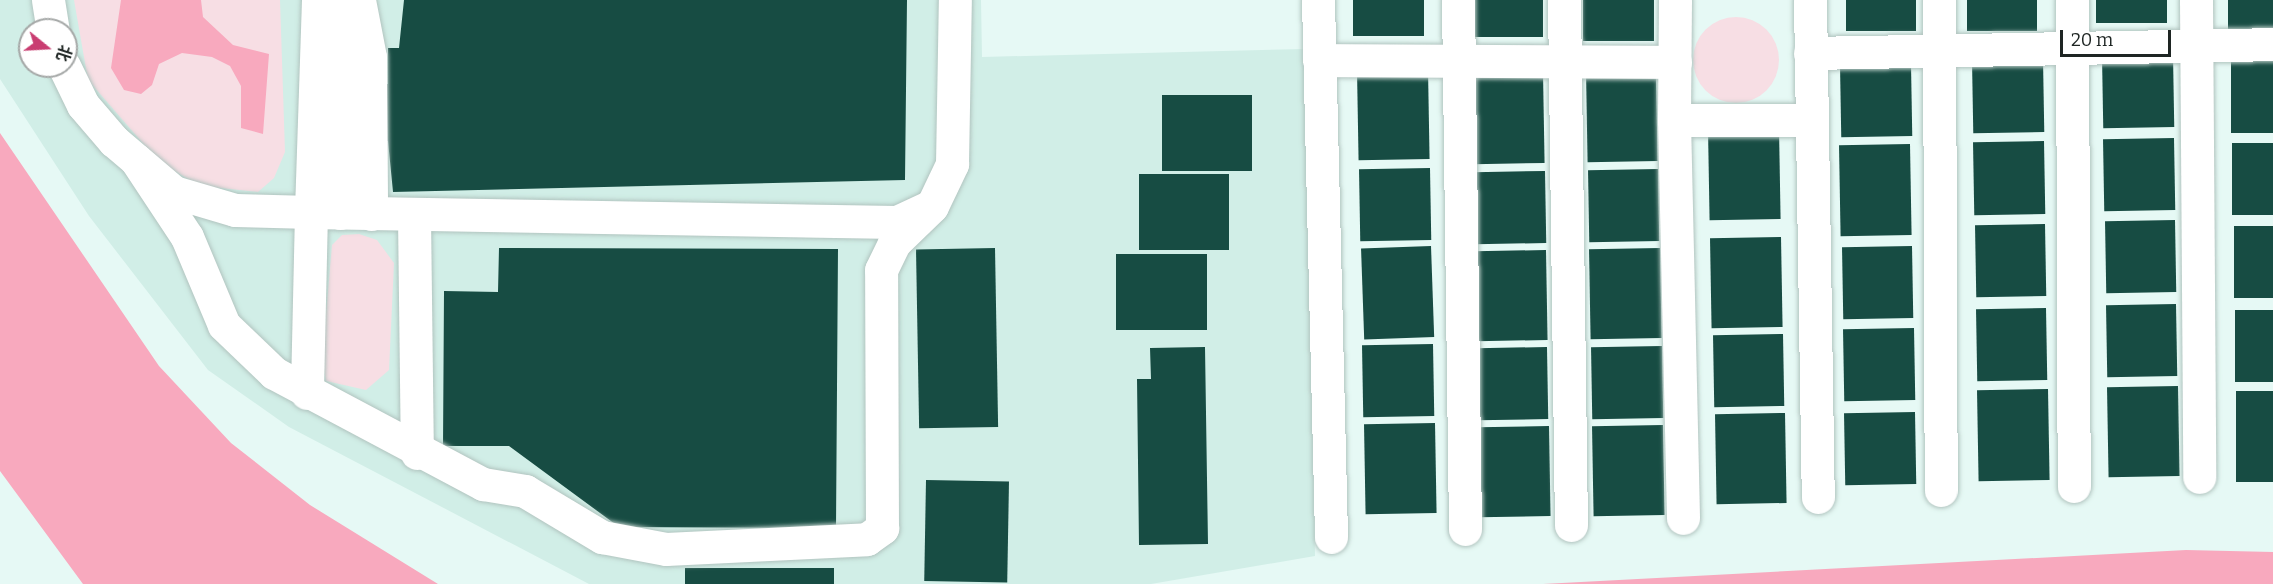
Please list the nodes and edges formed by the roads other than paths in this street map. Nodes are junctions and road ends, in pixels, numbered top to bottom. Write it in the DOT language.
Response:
graph roads {
  1 [pos="48,0"];
  2 [pos="318,0"];
  3 [pos="340,0"];
  4 [pos="359,0"];
  5 [pos="955,0"];
  6 [pos="1318,0"];
  7 [pos="1458,0"];
  8 [pos="1564,0"];
  9 [pos="1675,0"];
  10 [pos="1810,0"];
  11 [pos="1940,0"];
  12 [pos="2072,0"];
  13 [pos="2196,0"];
  14 [pos="51,18"];
  15 [pos="2273,44"];
  16 [pos="2195,46"];
  17 [pos="2071,50"];
  18 [pos="1939,52"];
  19 [pos="1810,53"];
  20 [pos="1459,58"];
  21 [pos="1319,60"];
  22 [pos="1565,60"];
  23 [pos="1675,62"];
  24 [pos="70,78"];
  25 [pos="1674,120"];
  26 [pos="1810,120"];
  27 [pos="136,160"];
  28 [pos="932,206"];
  29 [pos="341,213"];
  30 [pos="414,216"];
  31 [pos="307,393"];
  32 [pos="417,453"];
  33 [pos="2199,477"];
  34 [pos="2074,486"];
  35 [pos="1941,490"];
  36 [pos="1818,497"];
  37 [pos="1683,518"];
  38 [pos="1570,525"];
  39 [pos="1465,529"];
  40 [pos="1331,537"];
  1 -- 14 [label="street"];
  2 -- 29 [label="street"];
  3 -- 29 [label="street"];
  4 -- 29 [label="street"];
  5 -- 28 [label="street"];
  6 -- 21 [label="street"];
  7 -- 20 [label="street"];
  8 -- 22 [label="street"];
  9 -- 23 [label="street"];
  10 -- 19 [label="street"];
  11 -- 18 [label="street"];
  12 -- 17 [label="street"];
  13 -- 16 [label="street"];
  15 -- 16 [label="street"];
  16 -- 17 [label="street"];
  16 -- 33 [label="street"];
  17 -- 18 [label="street"];
  17 -- 34 [label="street"];
  18 -- 19 [label="street"];
  18 -- 35 [label="street"];
  19 -- 26 [label="street"];
  20 -- 21 [label="street"];
  20 -- 22 [label="street"];
  20 -- 39 [label="street"];
  21 -- 40 [label="street"];
  22 -- 23 [label="street"];
  22 -- 38 [label="street"];
  23 -- 25 [label="street"];
  24 -- 27 [label="street"];
  25 -- 26 [label="street"];
  25 -- 37 [label="street"];
  26 -- 36 [label="street"];
  27 -- 29 [label="street"];
  27 -- 31 [label="street"];
  28 -- 30 [label="street"];
  28 -- 32 [label="street"];
  29 -- 30 [label="street"];
  29 -- 31 [label="street"];
  30 -- 32 [label="street"];
  31 -- 32 [label="street"];
}
